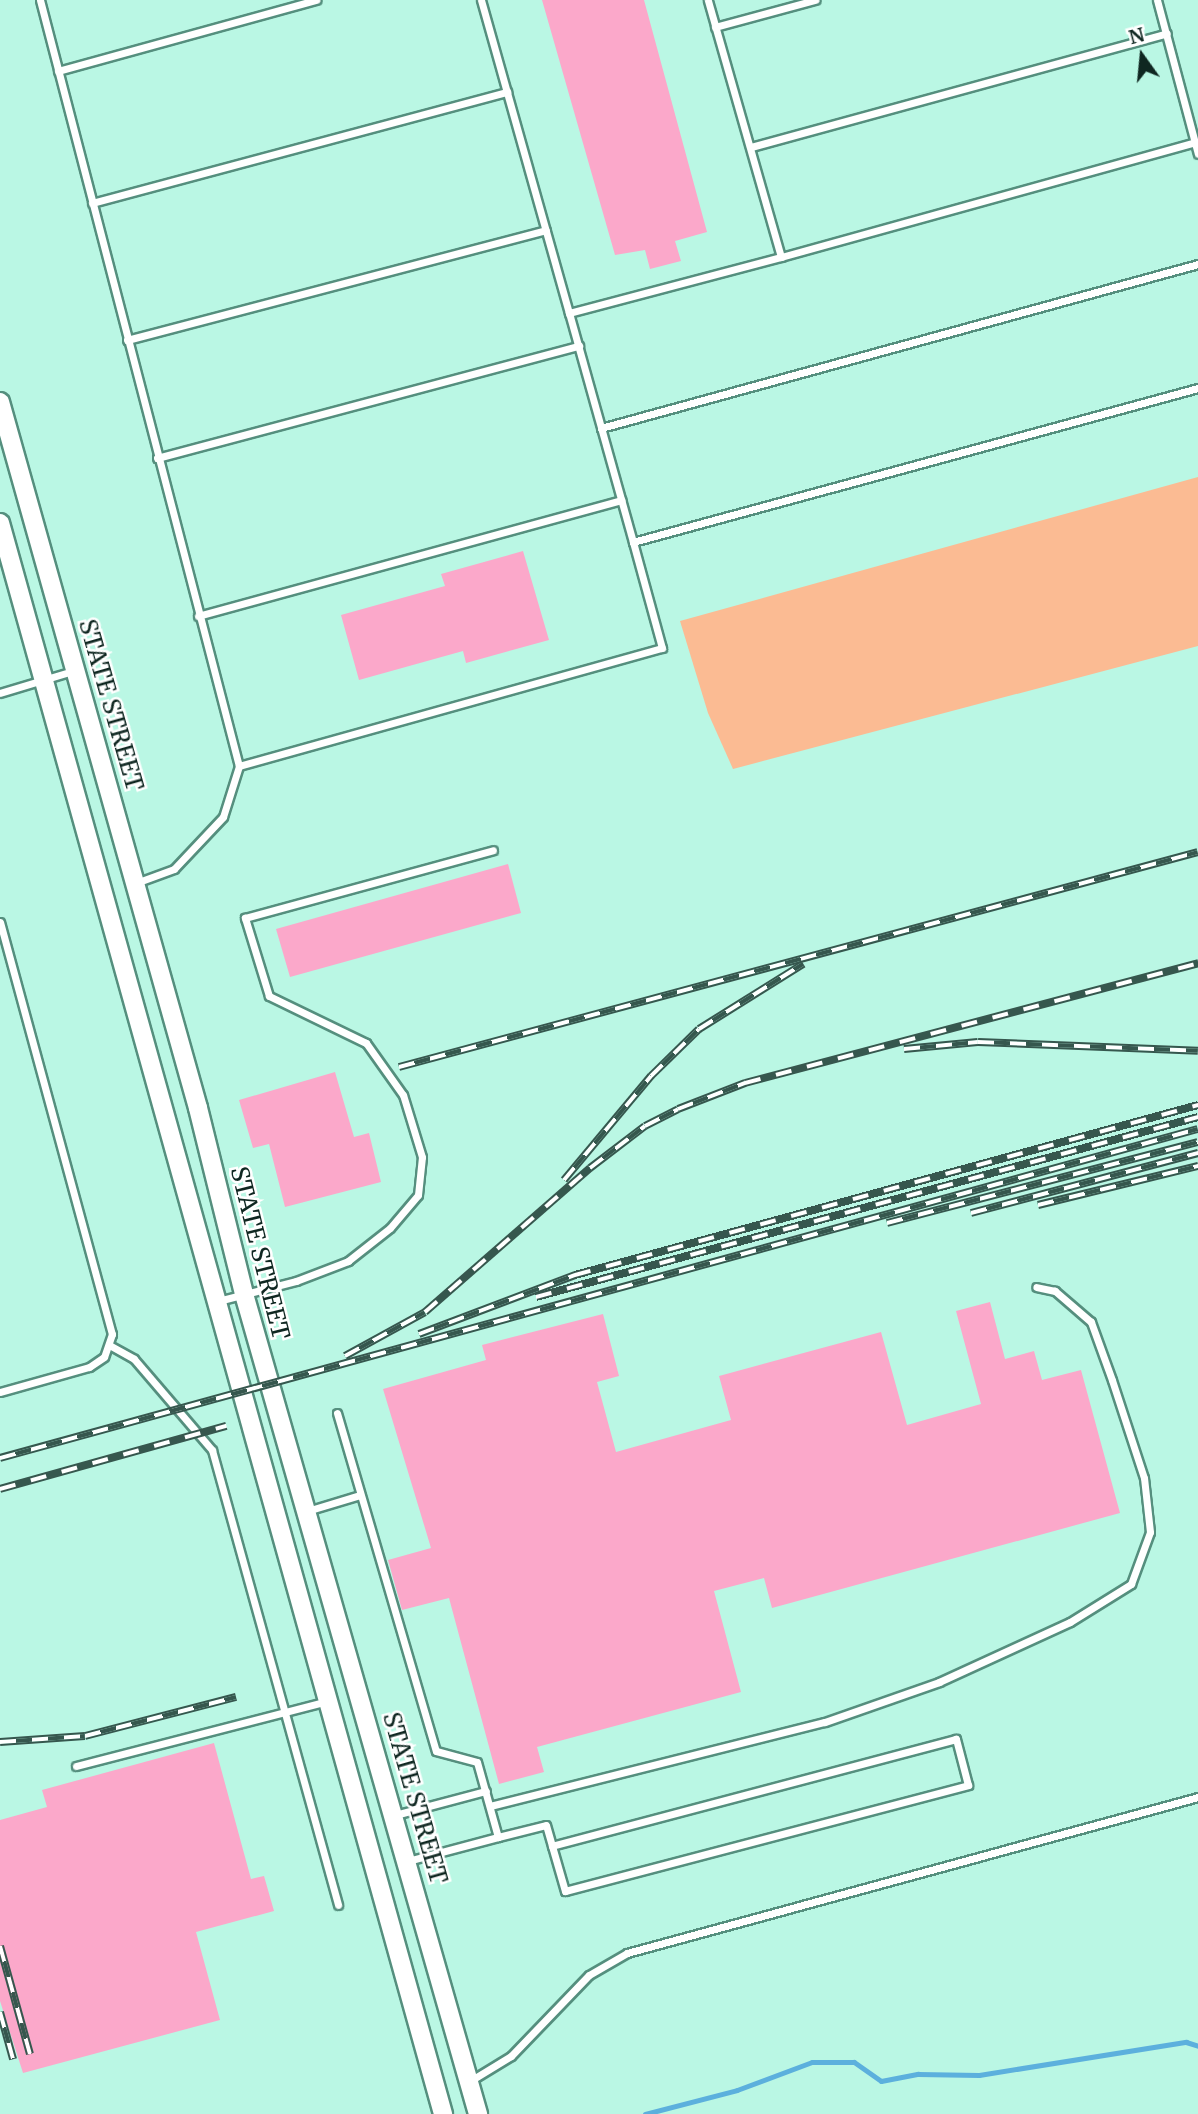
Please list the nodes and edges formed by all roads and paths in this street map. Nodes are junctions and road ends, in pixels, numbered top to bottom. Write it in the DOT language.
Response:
graph roads {
  1 [pos="40,0"];
  2 [pos="316,0"];
  3 [pos="481,0"];
  4 [pos="708,0"];
  5 [pos="815,0"];
  6 [pos="1157,0"];
  7 [pos="715,27"];
  8 [pos="1167,33"];
  9 [pos="58,71"];
  10 [pos="507,92"];
  11 [pos="1195,142"];
  12 [pos="751,147"];
  13 [pos="1198,154"];
  14 [pos="92,203"];
  15 [pos="546,230"];
  16 [pos="781,257"];
  17 [pos="1198,264"];
  18 [pos="569,313"];
  19 [pos="127,340"];
  20 [pos="579,346"];
  21 [pos="1198,388"];
  22 [pos="0,402"];
  23 [pos="601,428"];
  24 [pos="157,458"];
  25 [pos="621,499"];
  26 [pos="0,523"];
  27 [pos="633,541"];
  28 [pos="198,616"];
  29 [pos="76,671"];
  30 [pos="44,680"];
  31 [pos="0,693"];
  32 [pos="239,766"];
  33 [pos="493,850"];
  34 [pos="135,883"];
  35 [pos="0,922"];
  36 [pos="1036,1287"];
  37 [pos="244,1294"];
  38 [pos="218,1301"];
  39 [pos="111,1346"];
  40 [pos="0,1392"];
  41 [pos="337,1413"];
  42 [pos="360,1495"];
  43 [pos="307,1511"];
  44 [pos="328,1700"];
  45 [pos="285,1713"];
  46 [pos="76,1766"];
  47 [pos="486,1791"];
  48 [pos="1198,1797"];
  49 [pos="490,1806"];
  50 [pos="395,1815"];
  51 [pos="499,1837"];
  52 [pos="552,1846"];
  53 [pos="407,1861"];
  54 [pos="338,1905"];
  55 [pos="469,2081"];
  56 [pos="443,2114"];
  57 [pos="478,2114"];
  1 -- 9 [label="lane"];
  2 -- 9 [label="lane"];
  3 -- 10 [label="lane"];
  4 -- 7 [label="lane"];
  5 -- 7 [label="lane"];
  6 -- 8 [label="lane"];
  7 -- 12 [label="lane"];
  8 -- 11 [label="lane"];
  8 -- 12 [label="lane"];
  9 -- 14 [label="lane"];
  10 -- 14 [label="lane"];
  10 -- 15 [label="lane"];
  11 -- 13 [label="lane"];
  11 -- 16 [label="lane"];
  12 -- 16 [label="lane"];
  14 -- 19 [label="lane"];
  15 -- 18 [label="lane"];
  15 -- 19 [label="lane"];
  16 -- 18 [label="lane"];
  17 -- 23 [label="lane"];
  18 -- 20 [label="lane"];
  19 -- 24 [label="lane"];
  20 -- 23 [label="lane"];
  20 -- 24 [label="lane"];
  21 -- 27 [label="lane"];
  22 -- 29 [label="street, STATE STREET"];
  23 -- 25 [label="lane"];
  24 -- 28 [label="lane"];
  25 -- 27 [label="lane"];
  25 -- 28 [label="lane"];
  26 -- 30 [label="street"];
  27 -- 32 [label="lane"];
  28 -- 32 [label="lane"];
  29 -- 30 [label="lane"];
  29 -- 34 [label="street, STATE STREET"];
  30 -- 31 [label="lane"];
  30 -- 38 [label="street"];
  32 -- 34 [label="lane"];
  33 -- 37 [label="lane"];
  34 -- 37 [label="street, STATE STREET"];
  35 -- 39 [label="lane"];
  36 -- 49 [label="lane"];
  37 -- 38 [label="lane"];
  37 -- 43 [label="street, STATE STREET"];
  38 -- 44 [label="street"];
  39 -- 40 [label="lane"];
  39 -- 45 [label="lane"];
  41 -- 42 [label="lane"];
  42 -- 43 [label="lane"];
  42 -- 47 [label="lane"];
  43 -- 50 [label="street, STATE STREET"];
  44 -- 45 [label="lane"];
  44 -- 56 [label="street"];
  45 -- 46 [label="lane"];
  45 -- 54 [label="lane"];
  47 -- 49 [label="lane"];
  47 -- 50 [label="lane"];
  48 -- 55 [label="lane"];
  49 -- 51 [label="lane"];
  50 -- 53 [label="street, STATE STREET"];
  51 -- 52 [label="lane"];
  51 -- 53 [label="lane"];
  52 -- 52 [label="lane"];
  53 -- 55 [label="street, STATE STREET"];
  55 -- 57 [label="street, STATE STREET"];
}
